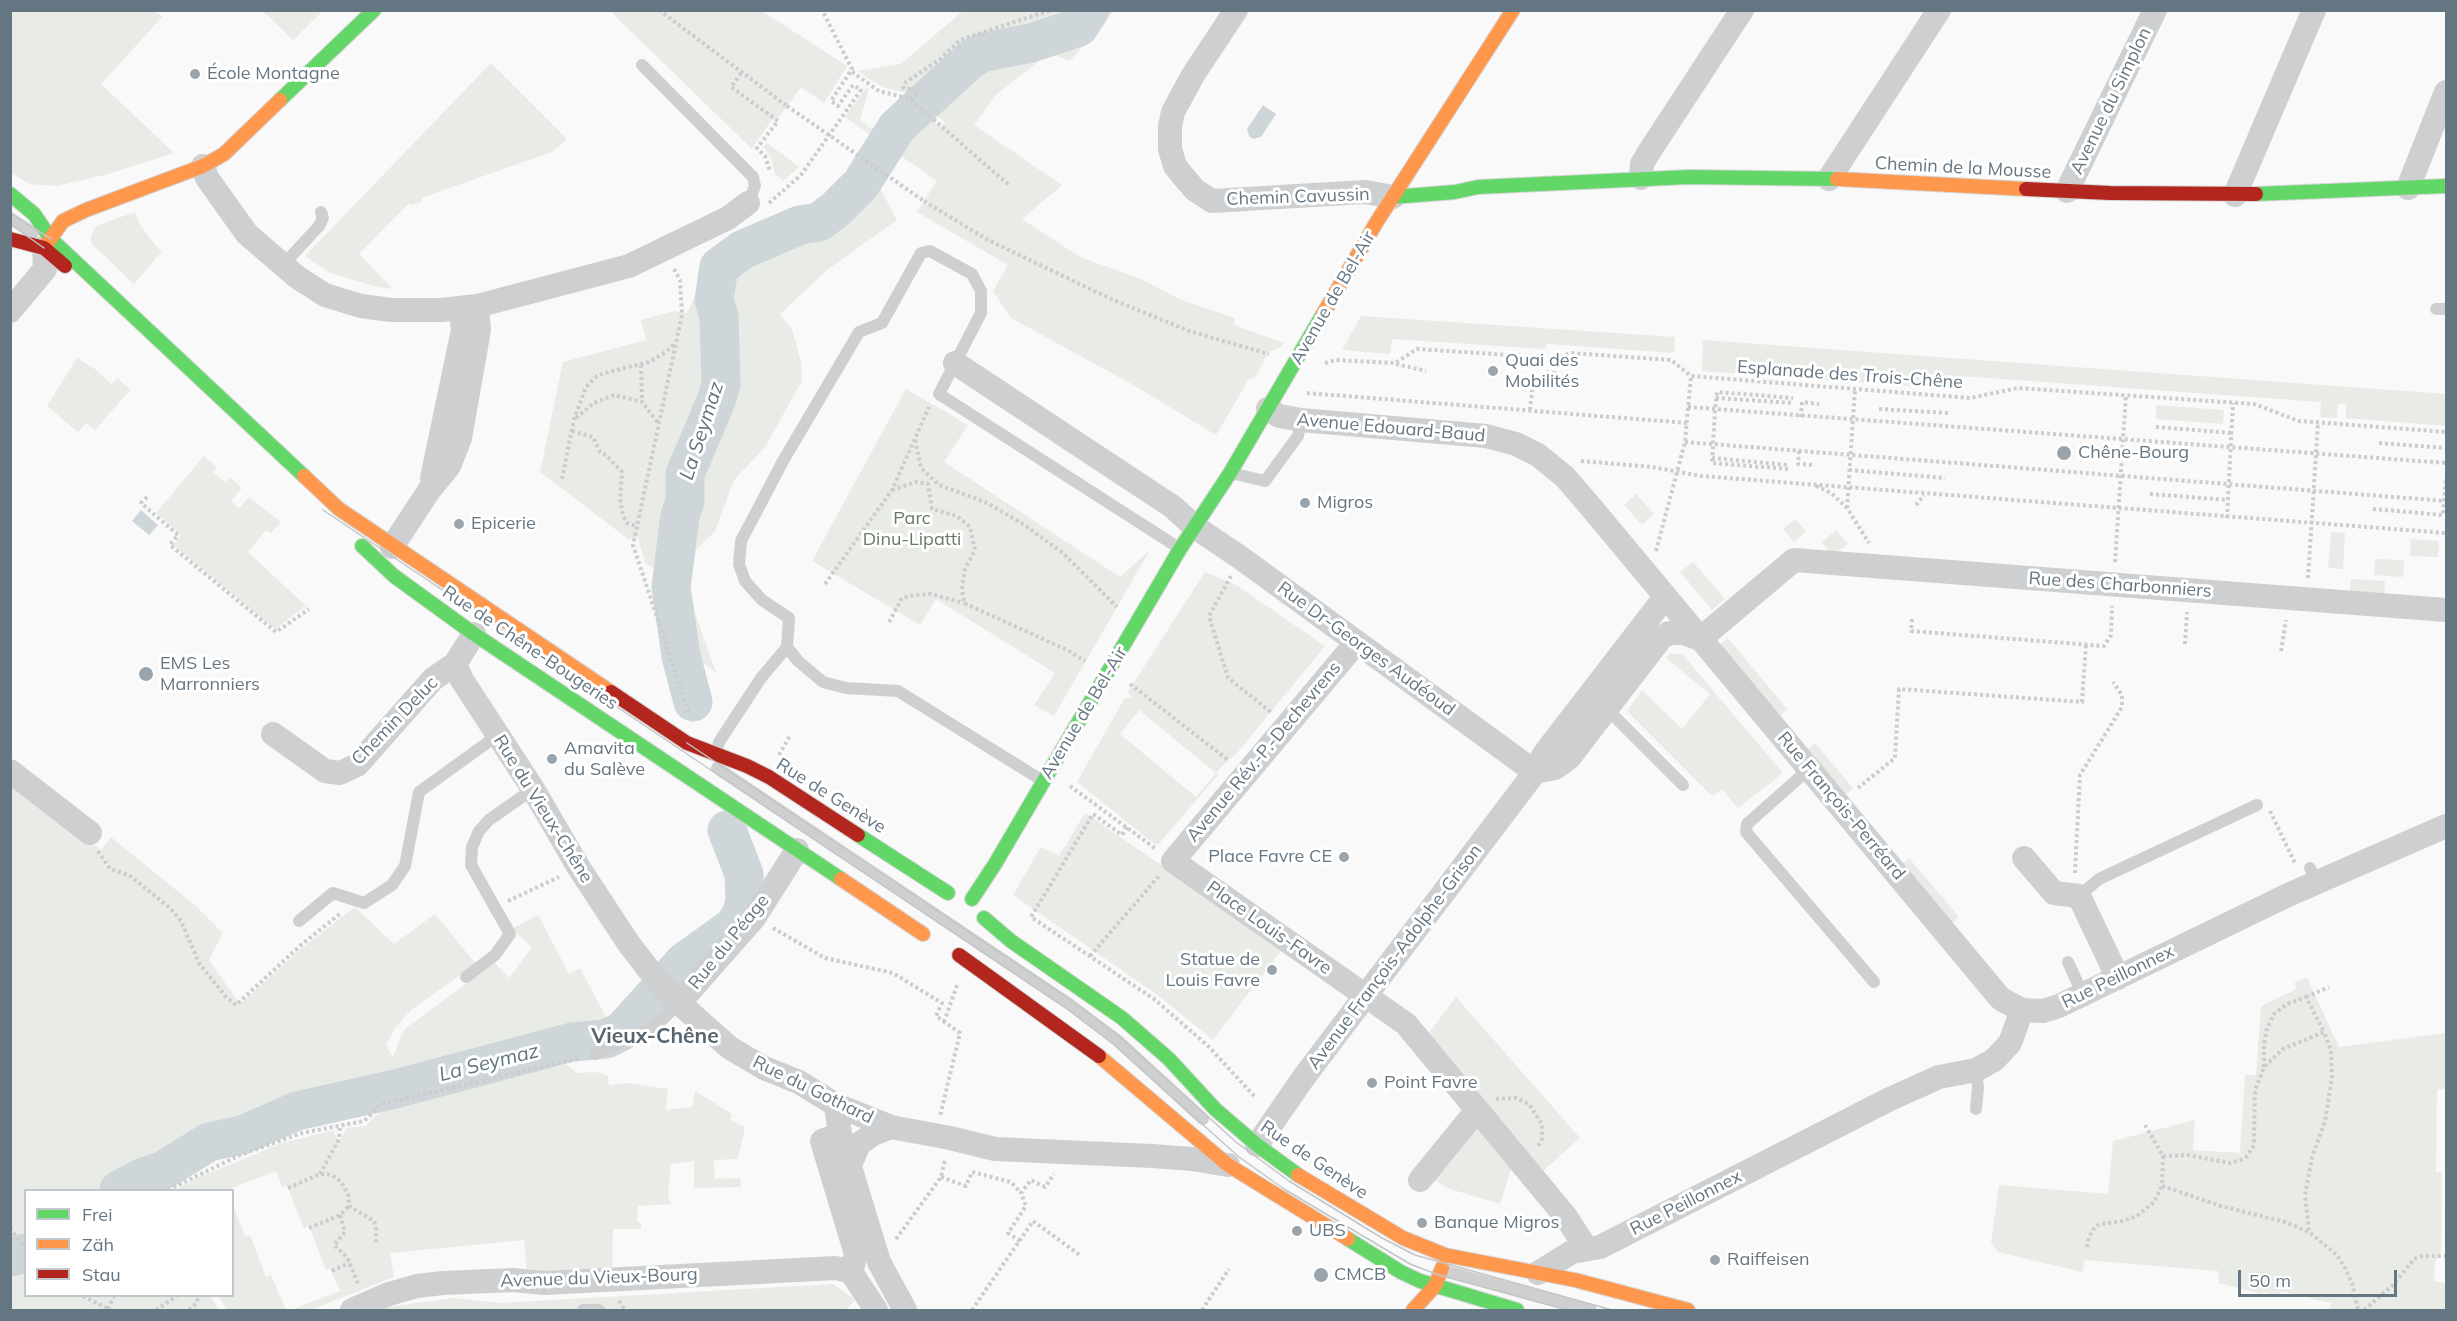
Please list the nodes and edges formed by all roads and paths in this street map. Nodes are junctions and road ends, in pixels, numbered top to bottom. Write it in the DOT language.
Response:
graph roads {
  1 [pos="374,10"];
  2 [pos="659,10"];
  3 [pos="822,10"];
  4 [pos="1052,10"];
  5 [pos="1236,10"];
  6 [pos="1513,10"];
  7 [pos="1742,10"];
  8 [pos="1939,10"];
  9 [pos="2155,10"];
  10 [pos="2314,10"];
  11 [pos="642,65"];
  12 [pos="852,72"];
  13 [pos="741,73"];
  14 [pos="2446,92"];
  15 [pos="912,100"];
  16 [pos="757,148"];
  17 [pos="203,166"];
  18 [pos="1641,178"];
  19 [pos="1828,179"];
  20 [pos="1447,180"];
  21 [pos="1010,186"];
  22 [pos="2446,186"];
  23 [pos="1478,187"];
  24 [pos="2408,188"];
  25 [pos="2067,191"];
  26 [pos="10,194"];
  27 [pos="2235,195"];
  28 [pos="1393,197"];
  29 [pos="754,206"];
  30 [pos="321,212"];
  31 [pos="10,218"];
  32 [pos="10,239"];
  33 [pos="44,241"];
  34 [pos="672,264"];
  35 [pos="283,266"];
  36 [pos="469,308"];
  37 [pos="10,311"];
  38 [pos="675,342"];
  39 [pos="1534,357"];
  40 [pos="1296,361"];
  41 [pos="955,363"];
  42 [pos="1395,363"];
  43 [pos="641,365"];
  44 [pos="1533,365"];
  45 [pos="1426,371"];
  46 [pos="1544,372"];
  47 [pos="1691,376"];
  48 [pos="1543,380"];
  49 [pos="1533,383"];
  50 [pos="1855,389"];
  51 [pos="1301,393"];
  52 [pos="939,394"];
  53 [pos="2126,395"];
  54 [pos="1793,400"];
  55 [pos="642,402"];
  56 [pos="2233,403"];
  57 [pos="1819,404"];
  58 [pos="1688,408"];
  59 [pos="1268,409"];
  60 [pos="1879,409"];
  61 [pos="1530,410"];
  62 [pos="1715,410"];
  63 [pos="1948,413"];
  64 [pos="1801,417"];
  65 [pos="574,419"];
  66 [pos="1301,420"];
  67 [pos="1853,421"];
  68 [pos="659,423"];
  69 [pos="1686,423"];
  70 [pos="2318,423"];
  71 [pos="2156,427"];
  72 [pos="572,430"];
  73 [pos="2446,432"];
  74 [pos="2232,433"];
  75 [pos="2123,440"];
  76 [pos="915,441"];
  77 [pos="1685,442"];
  78 [pos="2379,443"];
  79 [pos="1713,444"];
  80 [pos="2231,447"];
  81 [pos="2446,448"];
  82 [pos="1799,452"];
  83 [pos="2316,454"];
  84 [pos="1850,455"];
  85 [pos="1581,461"];
  86 [pos="2446,464"];
  87 [pos="1815,465"];
  88 [pos="1788,467"];
  89 [pos="1849,470"];
  90 [pos="1678,472"];
  91 [pos="1230,473"];
  92 [pos="2121,477"];
  93 [pos="1945,478"];
  94 [pos="562,479"];
  95 [pos="2446,479"];
  96 [pos="928,484"];
  97 [pos="1812,484"];
  98 [pos="939,485"];
  99 [pos="2229,485"];
  100 [pos="1848,487"];
  101 [pos="892,490"];
  102 [pos="2313,491"];
  103 [pos="2150,494"];
  104 [pos="1924,495"];
  105 [pos="147,497"];
  106 [pos="2228,501"];
  107 [pos="2445,501"];
  108 [pos="1916,505"];
  109 [pos="1847,508"];
  110 [pos="2373,509"];
  111 [pos="323,510"];
  112 [pos="2119,510"];
  113 [pos="2227,518"];
  114 [pos="2311,524"];
  115 [pos="637,526"];
  116 [pos="1195,527"];
  117 [pos="2446,533"];
  118 [pos="387,543"];
  119 [pos="1180,549"];
  120 [pos="1240,558"];
  121 [pos="1654,558"];
  122 [pos="1884,567"];
  123 [pos="825,584"];
  124 [pos="2114,585"];
  125 [pos="2188,590"];
  126 [pos="1665,597"];
  127 [pos="2296,599"];
  128 [pos="964,603"];
  129 [pos="309,609"];
  130 [pos="1119,609"];
  131 [pos="2446,609"];
  132 [pos="1912,619"];
  133 [pos="888,622"];
  134 [pos="474,634"];
  135 [pos="1700,639"];
  136 [pos="1356,643"];
  137 [pos="2185,644"];
  138 [pos="2086,645"];
  139 [pos="787,647"];
  140 [pos="2281,651"];
  141 [pos="1088,663"];
  142 [pos="455,664"];
  143 [pos="2113,682"];
  144 [pos="1128,683"];
  145 [pos="686,699"];
  146 [pos="1607,709"];
  147 [pos="1289,726"];
  148 [pos="273,734"];
  149 [pos="498,735"];
  150 [pos="687,743"];
  151 [pos="715,755"];
  152 [pos="747,766"];
  153 [pos="1809,769"];
  154 [pos="10,771"];
  155 [pos="1535,772"];
  156 [pos="1245,774"];
  157 [pos="729,776"];
  158 [pos="1044,781"];
  159 [pos="1070,785"];
  160 [pos="1683,785"];
  161 [pos="1858,788"];
  162 [pos="533,789"];
  163 [pos="727,803"];
  164 [pos="2257,806"];
  165 [pos="2446,826"];
  166 [pos="1127,827"];
  167 [pos="90,834"];
  168 [pos="797,850"];
  169 [pos="2025,858"];
  170 [pos="1173,861"];
  171 [pos="2296,866"];
  172 [pos="567,873"];
  173 [pos="1149,887"];
  174 [pos="948,893"];
  175 [pos="2079,896"];
  176 [pos="972,899"];
  177 [pos="356,901"];
  178 [pos="495,907"];
  179 [pos="926,908"];
  180 [pos="754,918"];
  181 [pos="984,918"];
  182 [pos="299,921"];
  183 [pos="923,934"];
  184 [pos="978,943"];
  185 [pos="959,955"];
  186 [pos="1090,956"];
  187 [pos="2068,962"];
  188 [pos="466,977"];
  189 [pos="2118,978"];
  190 [pos="1874,982"];
  191 [pos="2330,987"];
  192 [pos="955,988"];
  193 [pos="1366,995"];
  194 [pos="2083,995"];
  195 [pos="2306,997"];
  196 [pos="676,1000"];
  197 [pos="2022,1010"];
  198 [pos="944,1022"];
  199 [pos="2324,1032"];
  200 [pos="595,1054"];
  201 [pos="2264,1067"];
  202 [pos="1976,1070"];
  203 [pos="1256,1098"];
  204 [pos="836,1105"];
  205 [pos="1976,1109"];
  206 [pos="1477,1110"];
  207 [pos="1168,1115"];
  208 [pos="938,1120"];
  209 [pos="1209,1124"];
  210 [pos="2145,1125"];
  211 [pos="340,1126"];
  212 [pos="891,1127"];
  213 [pos="840,1134"];
  214 [pos="947,1153"];
  215 [pos="1243,1154"];
  216 [pos="1152,1156"];
  217 [pos="2163,1156"];
  218 [pos="850,1165"];
  219 [pos="1522,1165"];
  220 [pos="1056,1171"];
  221 [pos="320,1174"];
  222 [pos="940,1177"];
  223 [pos="1420,1180"];
  224 [pos="2162,1186"];
  225 [pos="288,1188"];
  226 [pos="172,1189"];
  227 [pos="1021,1193"];
  228 [pos="349,1206"];
  229 [pos="340,1215"];
  230 [pos="10,1228"];
  231 [pos="309,1228"];
  232 [pos="2309,1233"];
  233 [pos="1020,1241"];
  234 [pos="893,1242"];
  235 [pos="376,1243"];
  236 [pos="2087,1247"];
  237 [pos="24,1248"];
  238 [pos="1587,1249"];
  239 [pos="1445,1255"];
  240 [pos="1081,1256"];
  241 [pos="2446,1256"];
  242 [pos="349,1263"];
  243 [pos="1434,1267"];
  244 [pos="1229,1269"];
  245 [pos="332,1271"];
  246 [pos="851,1272"];
  247 [pos="1538,1273"];
  248 [pos="1435,1286"];
  249 [pos="84,1297"];
  250 [pos="176,1297"];
  251 [pos="199,1297"];
  252 [pos="357,1302"];
  253 [pos="109,1310"];
  254 [pos="156,1311"];
  255 [pos="189,1311"];
  256 [pos="583,1311"];
  257 [pos="599,1311"];
  258 [pos="876,1311"];
  259 [pos="905,1311"];
  260 [pos="972,1311"];
  261 [pos="1202,1311"];
  262 [pos="1413,1311"];
  263 [pos="1517,1311"];
  264 [pos="1591,1311"];
  265 [pos="1688,1311"];
  266 [pos="2358,1311"];
  267 [pos="2364,1311"];
  1 -- 17 [label="main road"];
  2 -- 13 [label="path"];
  3 -- 12 [label="path"];
  4 -- 15 [label="path"];
  5 -- 28 [label="street, Chemin Cavussin"];
  6 -- 28 [label="main road, Avenue de Bel-Air"];
  7 -- 18 [label="street"];
  8 -- 19 [label="street"];
  9 -- 25 [label="street, Avenue du Simplon"];
  10 -- 27 [label="street"];
  11 -- 29 [label="lane"];
  12 -- 15 [label="path"];
  12 -- 29 [label="path"];
  13 -- 16 [label="path"];
  13 -- 40 [label="path, bridge"];
  14 -- 24 [label="street"];
  15 -- 21 [label="path"];
  17 -- 33 [label="main road"];
  17 -- 35 [label="street"];
  18 -- 19 [label="main road, Chemin de la Mousse"];
  18 -- 23 [label="main road, Chemin de la Mousse"];
  19 -- 25 [label="main road, Chemin de la Mousse"];
  20 -- 23 [label="main road, Chemin de la Mousse"];
  22 -- 24 [label="main road, Chemin de la Mousse"];
  23 -- 28 [label="main road, Chemin de la Mousse"];
  24 -- 27 [label="main road, Chemin de la Mousse"];
  25 -- 27 [label="main road, Chemin de la Mousse"];
  26 -- 33 [label="main road"];
  28 -- 40 [label="main road, Avenue de Bel-Air"];
  29 -- 36 [label="street"];
  30 -- 35 [label="lane"];
  31 -- 33 [label="lane"];
  32 -- 33 [label="main road"];
  33 -- 37 [label="street"];
  33 -- 111 [label="main road, Rue de Chêne-Bougeries"];
  33 -- 118 [label="main road, Rue de Genève"];
  34 -- 38 [label="path"];
  35 -- 36 [label="street"];
  36 -- 118 [label="street"];
  38 -- 43 [label="path"];
  38 -- 68 [label="path"];
  39 -- 42 [label="path, Esplanade des Trois-Chêne"];
  39 -- 44 [label="path"];
  39 -- 47 [label="path, Esplanade des Trois-Chêne"];
  40 -- 42 [label="path"];
  40 -- 59 [label="main road, Avenue de Bel-Air"];
  41 -- 52 [label="lane"];
  41 -- 116 [label="street"];
  41 -- 139 [label="lane"];
  42 -- 45 [label="path"];
  43 -- 55 [label="path"];
  43 -- 65 [label="path"];
  46 -- 48 [label="path"];
  47 -- 50 [label="path, Esplanade des Trois-Chêne"];
  47 -- 58 [label="path"];
  49 -- 61 [label="path"];
  50 -- 53 [label="path, Esplanade des Trois-Chêne"];
  50 -- 67 [label="path"];
  51 -- 61 [label="path"];
  52 -- 76 [label="path"];
  52 -- 119 [label="lane"];
  53 -- 56 [label="path, Esplanade des Trois-Chêne"];
  53 -- 75 [label="path"];
  54 -- 62 [label="path"];
  55 -- 65 [label="path"];
  55 -- 68 [label="path"];
  56 -- 70 [label="path, Esplanade des Trois-Chêne"];
  56 -- 74 [label="path"];
  57 -- 64 [label="path"];
  58 -- 62 [label="path"];
  58 -- 69 [label="path"];
  59 -- 66 [label="street, Avenue Edouard-Baud"];
  59 -- 91 [label="main road, Avenue de Bel-Air"];
  60 -- 63 [label="path"];
  61 -- 69 [label="path"];
  62 -- 64 [label="path"];
  62 -- 79 [label="path"];
  64 -- 67 [label="path"];
  65 -- 72 [label="path"];
  66 -- 91 [label="lane"];
  66 -- 126 [label="street, Avenue Edouard-Baud"];
  67 -- 75 [label="path"];
  67 -- 84 [label="path"];
  68 -- 115 [label="path"];
  69 -- 77 [label="path"];
  70 -- 73 [label="path, Esplanade des Trois-Chêne"];
  70 -- 83 [label="path"];
  71 -- 74 [label="path"];
  72 -- 94 [label="path"];
  72 -- 115 [label="path"];
  74 -- 80 [label="path"];
  75 -- 80 [label="path"];
  75 -- 92 [label="path"];
  76 -- 98 [label="path"];
  76 -- 101 [label="path"];
  77 -- 79 [label="path"];
  77 -- 90 [label="path"];
  78 -- 81 [label="path"];
  79 -- 82 [label="path"];
  79 -- 88 [label="path"];
  80 -- 83 [label="path"];
  80 -- 99 [label="path"];
  82 -- 84 [label="path"];
  82 -- 87 [label="path"];
  83 -- 86 [label="path"];
  83 -- 102 [label="path"];
  84 -- 89 [label="path"];
  84 -- 92 [label="path"];
  85 -- 90 [label="path"];
  89 -- 93 [label="path"];
  89 -- 100 [label="path"];
  90 -- 97 [label="path"];
  90 -- 121 [label="path"];
  91 -- 116 [label="main road, Avenue de Bel-Air"];
  92 -- 99 [label="path"];
  92 -- 112 [label="path"];
  95 -- 107 [label="path"];
  96 -- 98 [label="path"];
  96 -- 101 [label="path"];
  96 -- 128 [label="path"];
  97 -- 100 [label="path"];
  97 -- 109 [label="path"];
  98 -- 130 [label="path"];
  99 -- 102 [label="path"];
  99 -- 106 [label="path"];
  100 -- 104 [label="path"];
  100 -- 109 [label="path"];
  101 -- 123 [label="path"];
  102 -- 107 [label="path"];
  102 -- 114 [label="path"];
  103 -- 106 [label="path"];
  104 -- 108 [label="path"];
  104 -- 112 [label="path"];
  105 -- 129 [label="path"];
  106 -- 113 [label="path"];
  107 -- 110 [label="path"];
  109 -- 122 [label="path"];
  111 -- 118 [label="lane"];
  111 -- 134 [label="main road, Rue de Chêne-Bougeries"];
  112 -- 113 [label="path"];
  112 -- 124 [label="path"];
  113 -- 114 [label="path"];
  114 -- 117 [label="path"];
  114 -- 127 [label="path"];
  115 -- 145 [label="path"];
  116 -- 119 [label="main road, Avenue de Bel-Air"];
  116 -- 120 [label="street, Rue Dr-Georges Audéoud"];
  118 -- 150 [label="main road, Rue de Genève"];
  119 -- 158 [label="main road, Avenue de Bel-Air"];
  120 -- 136 [label="street, Rue Dr-Georges Audéoud"];
  120 -- 147 [label="path"];
  122 -- 124 [label="street, Rue des Charbonniers"];
  122 -- 135 [label="street, Rue des Charbonniers"];
  124 -- 125 [label="street, Rue des Charbonniers"];
  124 -- 138 [label="path"];
  125 -- 127 [label="street, Rue des Charbonniers"];
  125 -- 137 [label="path"];
  126 -- 135 [label="street, Rue François-Perréard"];
  126 -- 155 [label="street, Avenue François-Adolphe-Grison"];
  127 -- 131 [label="street, Rue des Charbonniers"];
  127 -- 140 [label="path"];
  128 -- 133 [label="path"];
  128 -- 141 [label="path"];
  132 -- 138 [label="path"];
  134 -- 142 [label="street"];
  134 -- 163 [label="main road, Rue de Chêne-Bougeries"];
  135 -- 146 [label="street"];
  135 -- 153 [label="street, Rue François-Perréard"];
  136 -- 147 [label="street, Avenue Rév.-P.-Dechevrens"];
  136 -- 155 [label="street, Rue Dr-Georges Audéoud"];
  138 -- 161 [label="path"];
  139 -- 151 [label="lane"];
  139 -- 158 [label="lane"];
  142 -- 148 [label="street, Chemin Deluc"];
  142 -- 149 [label="street, Rue du Vieux-Chêne"];
  143 -- 175 [label="path"];
  144 -- 156 [label="path"];
  146 -- 155 [label="street"];
  146 -- 160 [label="lane"];
  147 -- 156 [label="street, Avenue Rév.-P.-Dechevrens"];
  149 -- 162 [label="street, Rue du Vieux-Chêne"];
  149 -- 177 [label="lane"];
  150 -- 151 [label="main road, Rue de Genève"];
  150 -- 157 [label="lane"];
  151 -- 152 [label="main road, Rue de Genève"];
  152 -- 157 [label="lane"];
  152 -- 174 [label="main road, Rue de Genève"];
  153 -- 190 [label="lane"];
  153 -- 197 [label="street, Rue François-Perréard"];
  154 -- 167 [label="street"];
  155 -- 193 [label="street, Avenue François-Adolphe-Grison"];
  156 -- 170 [label="street, Avenue Rév.-P.-Dechevrens"];
  157 -- 163 [label="lane"];
  157 -- 179 [label="lane"];
  158 -- 176 [label="main road, Avenue de Bel-Air"];
  159 -- 166 [label="path"];
  162 -- 178 [label="lane"];
  162 -- 196 [label="street, Rue du Vieux-Chêne"];
  163 -- 168 [label="main road, Rue de Genève"];
  164 -- 171 [label="path"];
  164 -- 175 [label="lane"];
  165 -- 189 [label="street, Rue Peillonnex"];
  166 -- 170 [label="path"];
  166 -- 186 [label="path"];
  167 -- 177 [label="path"];
  168 -- 180 [label="street, Rue du Péage"];
  168 -- 183 [label="main road, Rue de Genève"];
  169 -- 175 [label="street"];
  170 -- 193 [label="street, Place Louis-Favre"];
  172 -- 178 [label="path"];
  173 -- 186 [label="path"];
  174 -- 176 [label="main road, Rue de Genève"];
  174 -- 179 [label="main road"];
  175 -- 189 [label="street"];
  176 -- 181 [label="main road, Rue de Genève"];
  177 -- 182 [label="lane"];
  178 -- 188 [label="lane"];
  179 -- 183 [label="main road"];
  179 -- 184 [label="lane"];
  180 -- 196 [label="street, Rue du Péage"];
  180 -- 198 [label="path"];
  181 -- 184 [label="main road"];
  181 -- 215 [label="main road, Rue de Genève"];
  183 -- 185 [label="main road, Rue de Genève"];
  184 -- 185 [label="main road"];
  184 -- 209 [label="lane"];
  185 -- 207 [label="main road, Rue de Genève"];
  186 -- 203 [label="path"];
  187 -- 194 [label="lane"];
  189 -- 194 [label="street, Rue Peillonnex"];
  191 -- 195 [label="path"];
  192 -- 198 [label="path"];
  193 -- 206 [label="street, Place Louis-Favre"];
  193 -- 215 [label="street, Avenue François-Adolphe-Grison"];
  194 -- 197 [label="street, Rue Peillonnex"];
  195 -- 199 [label="path"];
  195 -- 201 [label="path"];
  196 -- 200 [label="lane"];
  196 -- 204 [label="street, Rue du Gothard"];
  197 -- 202 [label="street, Rue Peillonnex"];
  198 -- 208 [label="path"];
  199 -- 201 [label="path"];
  199 -- 232 [label="path"];
  200 -- 211 [label="path"];
  201 -- 217 [label="path"];
  202 -- 205 [label="lane"];
  202 -- 238 [label="street, Rue Peillonnex"];
  204 -- 212 [label="street, Rue du Gothard"];
  204 -- 213 [label="street"];
  206 -- 219 [label="street, Place Louis-Favre"];
  206 -- 219 [label="path"];
  206 -- 223 [label="street"];
  207 -- 215 [label="main road, Rue de Genève"];
  207 -- 216 [label="street"];
  210 -- 217 [label="path"];
  211 -- 221 [label="path"];
  211 -- 226 [label="path"];
  212 -- 216 [label="street, Rue du Gothard"];
  212 -- 218 [label="street"];
  213 -- 218 [label="street"];
  213 -- 246 [label="street"];
  214 -- 222 [label="path"];
  215 -- 216 [label="street, Rue du Gothard"];
  215 -- 239 [label="main road, Rue de Genève"];
  215 -- 248 [label="main road, Rue de Genève"];
  217 -- 224 [label="path"];
  218 -- 259 [label="street"];
  219 -- 238 [label="street, Place Louis-Favre"];
  220 -- 227 [label="path"];
  221 -- 225 [label="path"];
  221 -- 228 [label="path"];
  222 -- 227 [label="path"];
  222 -- 234 [label="path"];
  224 -- 232 [label="path"];
  224 -- 236 [label="path"];
  227 -- 233 [label="path"];
  228 -- 229 [label="path"];
  228 -- 235 [label="path"];
  229 -- 231 [label="path"];
  229 -- 242 [label="path"];
  230 -- 237 [label="path"];
  232 -- 266 [label="path"];
  233 -- 240 [label="path"];
  233 -- 260 [label="path"];
  238 -- 247 [label="street, Rue Peillonnex"];
  239 -- 243 [label="main road"];
  239 -- 247 [label="main road, Rue de Genève"];
  241 -- 267 [label="path"];
  242 -- 245 [label="path"];
  242 -- 252 [label="path"];
  243 -- 248 [label="main road"];
  243 -- 264 [label="lane"];
  244 -- 261 [label="path"];
  246 -- 252 [label="street, Avenue du Vieux-Bourg"];
  246 -- 258 [label="street"];
  247 -- 265 [label="main road, Rue de Genève"];
  248 -- 262 [label="main road"];
  248 -- 263 [label="main road, Rue de Genève"];
  249 -- 253 [label="path"];
  250 -- 254 [label="path"];
  251 -- 255 [label="path"];
  256 -- 257 [label="lane"];
}
